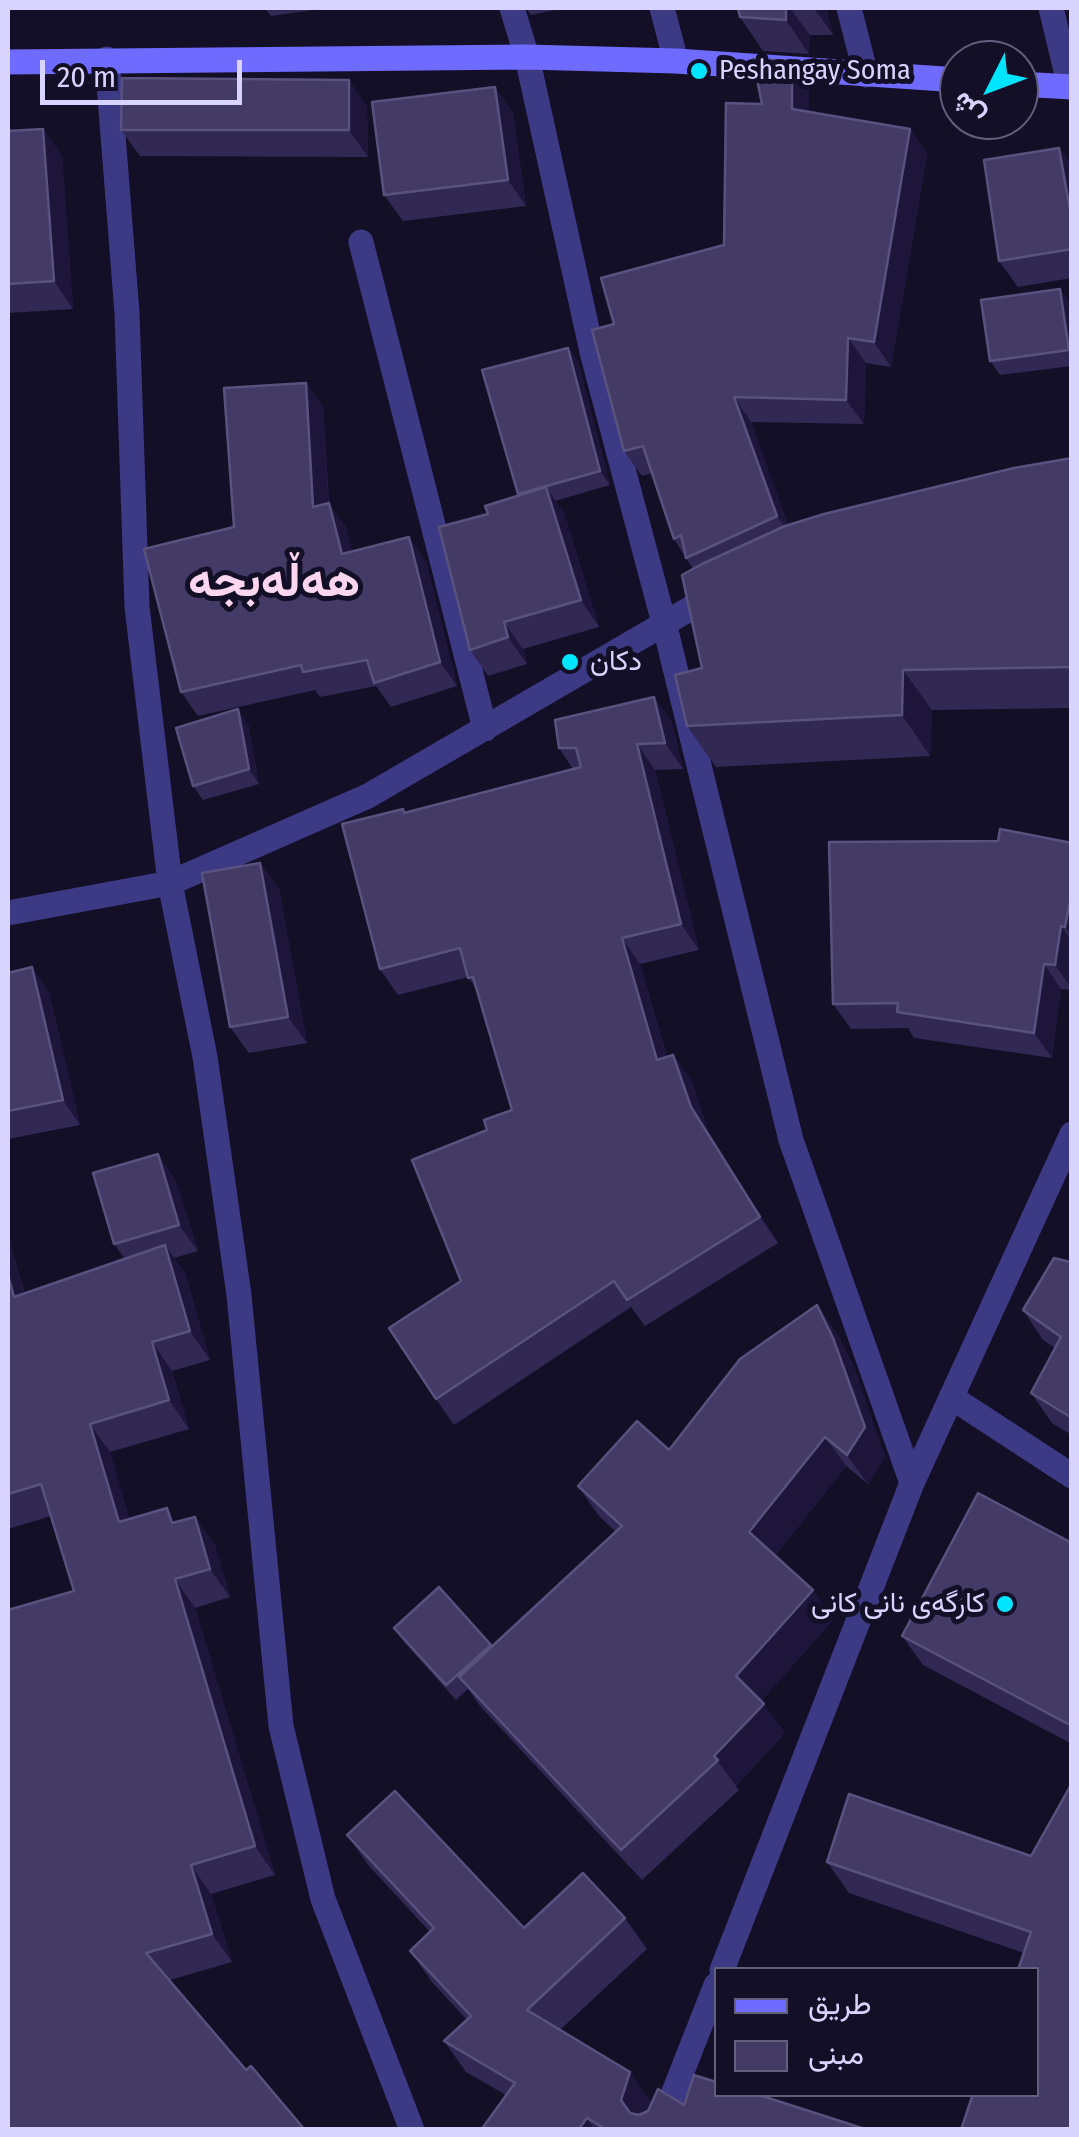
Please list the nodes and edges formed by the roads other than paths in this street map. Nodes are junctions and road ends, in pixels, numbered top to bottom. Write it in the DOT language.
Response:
graph roads {
  1 [pos="512,8"];
  2 [pos="662,8"];
  3 [pos="849,8"];
  4 [pos="1050,8"];
  5 [pos="527,57"];
  6 [pos="106,59"];
  7 [pos="676,61"];
  8 [pos="8,62"];
  9 [pos="866,74"];
  10 [pos="939,79"];
  11 [pos="1039,85"];
  12 [pos="1071,87"];
  13 [pos="361,242"];
  14 [pos="740,582"];
  15 [pos="664,623"];
  16 [pos="485,728"];
  17 [pos="170,884"];
  18 [pos="8,913"];
  19 [pos="1072,1134"];
  20 [pos="951,1397"];
  21 [pos="1072,1476"];
  22 [pos="912,1483"];
  23 [pos="723,1967"];
  24 [pos="714,1990"];
  25 [pos="412,2130"];
  26 [pos="660,2130"];
  1 -- 5 [label="street"];
  2 -- 7 [label="street"];
  3 -- 9 [label="street"];
  4 -- 12 [label="street"];
  5 -- 6 [label="main road"];
  5 -- 7 [label="main road"];
  5 -- 15 [label="street"];
  6 -- 8 [label="main road"];
  6 -- 17 [label="street"];
  7 -- 9 [label="main road"];
  9 -- 10 [label="main road"];
  11 -- 12 [label="main road"];
  13 -- 16 [label="street"];
  14 -- 15 [label="street"];
  15 -- 16 [label="street"];
  15 -- 22 [label="street"];
  16 -- 17 [label="street"];
  17 -- 18 [label="street"];
  17 -- 25 [label="street"];
  19 -- 20 [label="street"];
  20 -- 21 [label="street"];
  20 -- 22 [label="street"];
  22 -- 23 [label="street"];
  24 -- 26 [label="street"];
}
